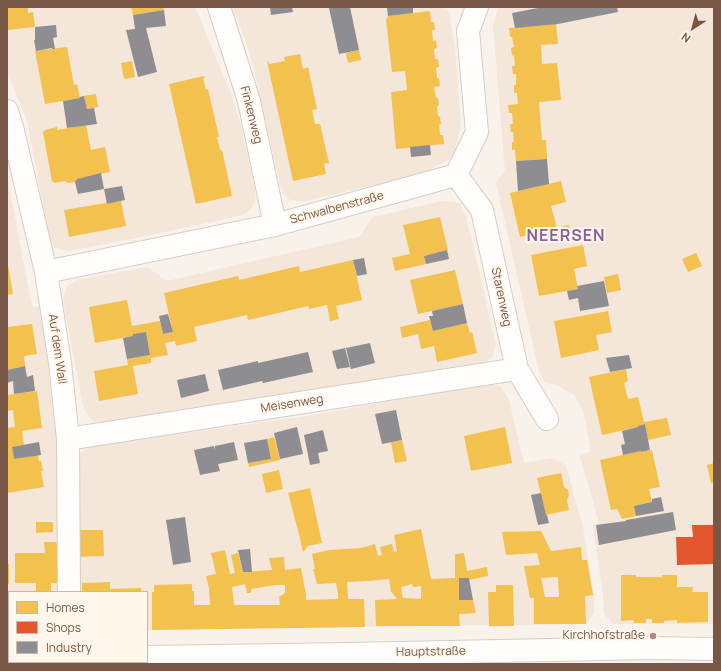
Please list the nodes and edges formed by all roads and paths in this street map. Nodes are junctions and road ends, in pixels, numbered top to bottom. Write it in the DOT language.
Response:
graph roads {
  1 [pos="219,7"];
  2 [pos="477,7"];
  3 [pos="7,111"];
  4 [pos="456,175"];
  5 [pos="275,226"];
  6 [pos="46,272"];
  7 [pos="517,370"];
  8 [pos="547,419"];
  9 [pos="68,438"];
  10 [pos="69,591"];
  11 [pos="714,649"];
  12 [pos="148,657"];
  1 -- 5 [label="street, Finkenweg"];
  2 -- 4 [label="street"];
  3 -- 6 [label="street, Auf dem Wall"];
  4 -- 5 [label="street, Schwalbenstraße"];
  4 -- 7 [label="street, Starenweg"];
  5 -- 6 [label="street, Schwalbenstraße"];
  6 -- 9 [label="street, Auf dem Wall"];
  7 -- 8 [label="street, Starenweg"];
  7 -- 9 [label="street, Meisenweg"];
  9 -- 10 [label="street, Auf dem Wall"];
  11 -- 12 [label="street, Hauptstraße"];
}
